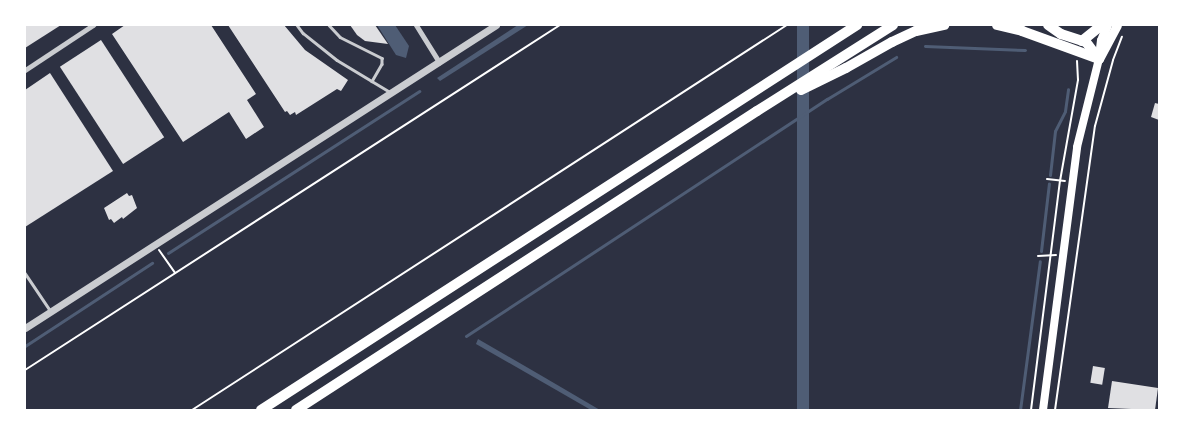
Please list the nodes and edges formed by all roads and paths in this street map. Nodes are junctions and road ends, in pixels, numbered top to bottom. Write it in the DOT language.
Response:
graph roads {
  1 [pos="93,25"];
  2 [pos="298,25"];
  3 [pos="329,25"];
  4 [pos="416,25"];
  5 [pos="496,25"];
  6 [pos="560,25"];
  7 [pos="787,25"];
  8 [pos="857,25"];
  9 [pos="893,25"];
  10 [pos="944,25"];
  11 [pos="998,25"];
  12 [pos="1048,25"];
  13 [pos="1102,25"];
  14 [pos="1107,25"];
  15 [pos="1121,28"];
  16 [pos="1082,40"];
  17 [pos="1078,52"];
  18 [pos="1098,59"];
  19 [pos="439,62"];
  20 [pos="25,70"];
  21 [pos="372,81"];
  22 [pos="391,92"];
  23 [pos="757,110"];
  24 [pos="1047,179"];
  25 [pos="1060,181"];
  26 [pos="1072,182"];
  27 [pos="155,244"];
  28 [pos="1063,255"];
  29 [pos="1038,256"];
  30 [pos="1051,256"];
  31 [pos="25,273"];
  32 [pos="175,273"];
  33 [pos="50,312"];
  34 [pos="25,328"];
  35 [pos="25,370"];
  36 [pos="192,410"];
  37 [pos="261,410"];
  38 [pos="296,410"];
  39 [pos="1031,410"];
  40 [pos="1043,410"];
  41 [pos="1055,410"];
  1 -- 20 [label="street"];
  2 -- 21 [label="lane"];
  3 -- 21 [label="lane"];
  4 -- 19 [label="street"];
  5 -- 19 [label="street"];
  6 -- 32 [label="path"];
  7 -- 36 [label="path"];
  8 -- 37 [label="highway"];
  9 -- 23 [label="highway"];
  10 -- 23 [label="highway"];
  11 -- 17 [label="highway"];
  12 -- 16 [label="highway"];
  13 -- 16 [label="highway"];
  14 -- 18 [label="main road"];
  15 -- 18 [label="main road"];
  15 -- 41 [label="path"];
  16 -- 18 [label="highway"];
  17 -- 18 [label="highway"];
  17 -- 25 [label="path"];
  18 -- 26 [label="main road"];
  19 -- 22 [label="street"];
  21 -- 22 [label="lane"];
  22 -- 27 [label="street"];
  23 -- 38 [label="highway"];
  24 -- 25 [label="path"];
  25 -- 26 [label="path"];
  25 -- 30 [label="path"];
  26 -- 28 [label="main road"];
  27 -- 32 [label="path"];
  27 -- 33 [label="street"];
  28 -- 30 [label="path"];
  28 -- 40 [label="main road"];
  29 -- 30 [label="path"];
  30 -- 39 [label="path"];
  31 -- 33 [label="lane"];
  32 -- 35 [label="path"];
  33 -- 34 [label="street"];
}
